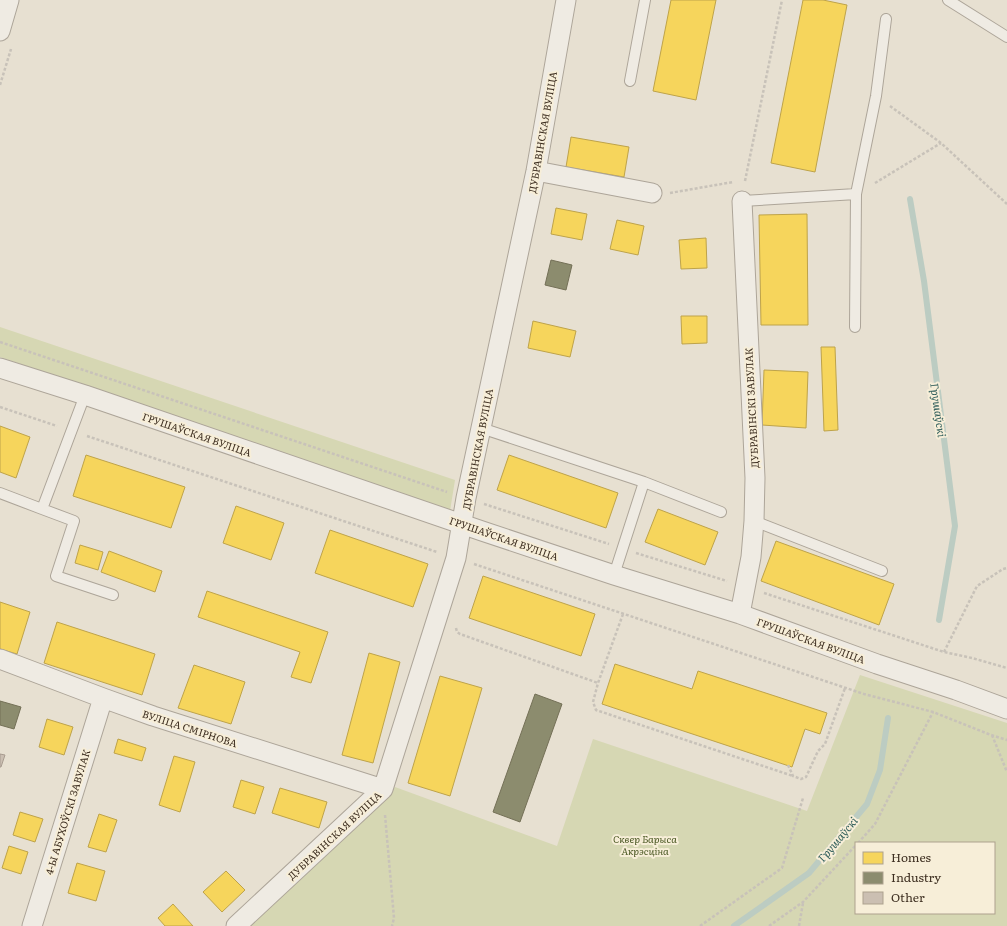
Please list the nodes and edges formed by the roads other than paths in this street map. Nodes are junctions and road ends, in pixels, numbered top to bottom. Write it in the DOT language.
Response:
graph roads {
  1 [pos="9,0"];
  2 [pos="566,0"];
  3 [pos="645,0"];
  4 [pos="948,0"];
  5 [pos="886,19"];
  6 [pos="0,31"];
  7 [pos="1007,36"];
  8 [pos="630,81"];
  9 [pos="536,171"];
  10 [pos="652,193"];
  11 [pos="856,194"];
  12 [pos="742,201"];
  13 [pos="855,327"];
  14 [pos="0,368"];
  15 [pos="85,395"];
  16 [pos="481,428"];
  17 [pos="644,482"];
  18 [pos="0,493"];
  19 [pos="42,509"];
  20 [pos="721,512"];
  21 [pos="754,521"];
  22 [pos="462,525"];
  23 [pos="882,571"];
  24 [pos="614,575"];
  25 [pos="113,595"];
  26 [pos="740,614"];
  27 [pos="0,659"];
  28 [pos="102,698"];
  29 [pos="1007,709"];
  30 [pos="383,789"];
  31 [pos="32,926"];
  32 [pos="236,926"];
  1 -- 6 [label="street"];
  2 -- 9 [label="street, ДУБРАВІНСКАЯ ВУЛІЦА"];
  3 -- 8 [label="lane"];
  4 -- 7 [label="lane"];
  5 -- 11 [label="lane"];
  9 -- 10 [label="street"];
  9 -- 16 [label="street, ДУБРАВІНСКАЯ ВУЛІЦА"];
  11 -- 12 [label="lane"];
  11 -- 13 [label="lane"];
  12 -- 21 [label="street, ДУБРАВІНСКІ ЗАВУЛАК"];
  14 -- 15 [label="street, ГРУШАЎСКАЯ ВУЛІЦА"];
  15 -- 19 [label="lane"];
  15 -- 22 [label="street, ГРУШАЎСКАЯ ВУЛІЦА"];
  16 -- 17 [label="lane"];
  16 -- 22 [label="street, ДУБРАВІНСКАЯ ВУЛІЦА"];
  17 -- 20 [label="lane"];
  17 -- 24 [label="lane"];
  18 -- 19 [label="lane"];
  19 -- 25 [label="lane"];
  21 -- 23 [label="lane"];
  21 -- 26 [label="street, ДУБРАВІНСКІ ЗАВУЛАК"];
  22 -- 24 [label="street, ГРУШАЎСКАЯ ВУЛІЦА"];
  22 -- 30 [label="street, ДУБРАВІНСКАЯ ВУЛІЦА"];
  24 -- 26 [label="street, ГРУШАЎСКАЯ ВУЛІЦА"];
  26 -- 29 [label="street, ГРУШАЎСКАЯ ВУЛІЦА"];
  27 -- 28 [label="street, ВУЛІЦА СМІРНОВА"];
  28 -- 30 [label="street, ВУЛІЦА СМІРНОВА"];
  28 -- 31 [label="street, 4-Ы АБУХОЎСКІ ЗАВУЛАК"];
  30 -- 32 [label="street, ДУБРАВІНСКАЯ ВУЛІЦА"];
}
